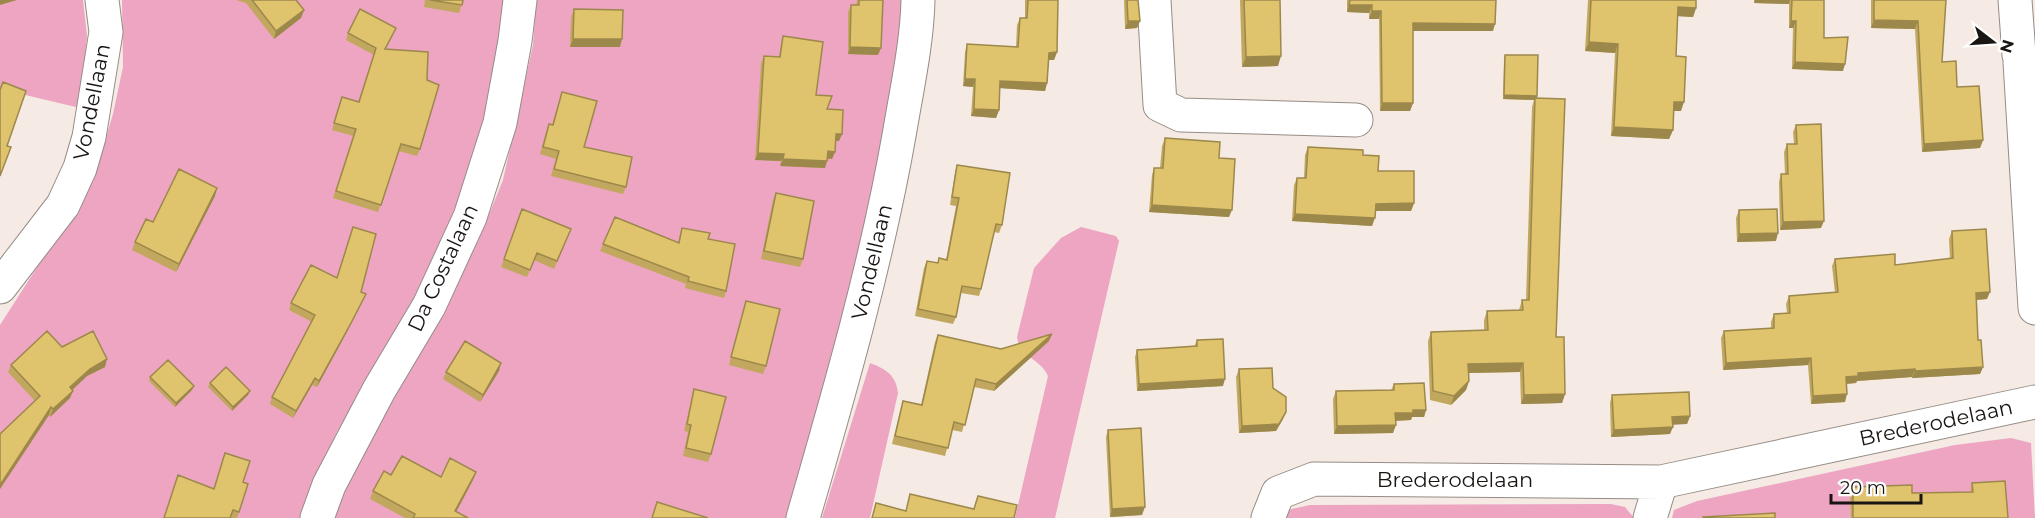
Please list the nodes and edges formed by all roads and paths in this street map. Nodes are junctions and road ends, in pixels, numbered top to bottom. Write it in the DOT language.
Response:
graph roads {
  1 [pos="102,0"];
  2 [pos="519,0"];
  3 [pos="918,0"];
  4 [pos="1154,0"];
  5 [pos="2015,0"];
  6 [pos="1356,120"];
  7 [pos="0,287"];
  8 [pos="2035,308"];
  9 [pos="2035,402"];
  10 [pos="1661,482"];
  11 [pos="317,518"];
  12 [pos="803,518"];
  13 [pos="1268,518"];
  14 [pos="1650,518"];
  1 -- 7 [label="street, Vondellaan"];
  2 -- 11 [label="street, Da Costalaan"];
  3 -- 12 [label="street, Vondellaan"];
  4 -- 6 [label="street"];
  5 -- 8 [label="street"];
  9 -- 10 [label="street, Brederodelaan"];
  10 -- 13 [label="street, Brederodelaan"];
  10 -- 14 [label="street"];
}
